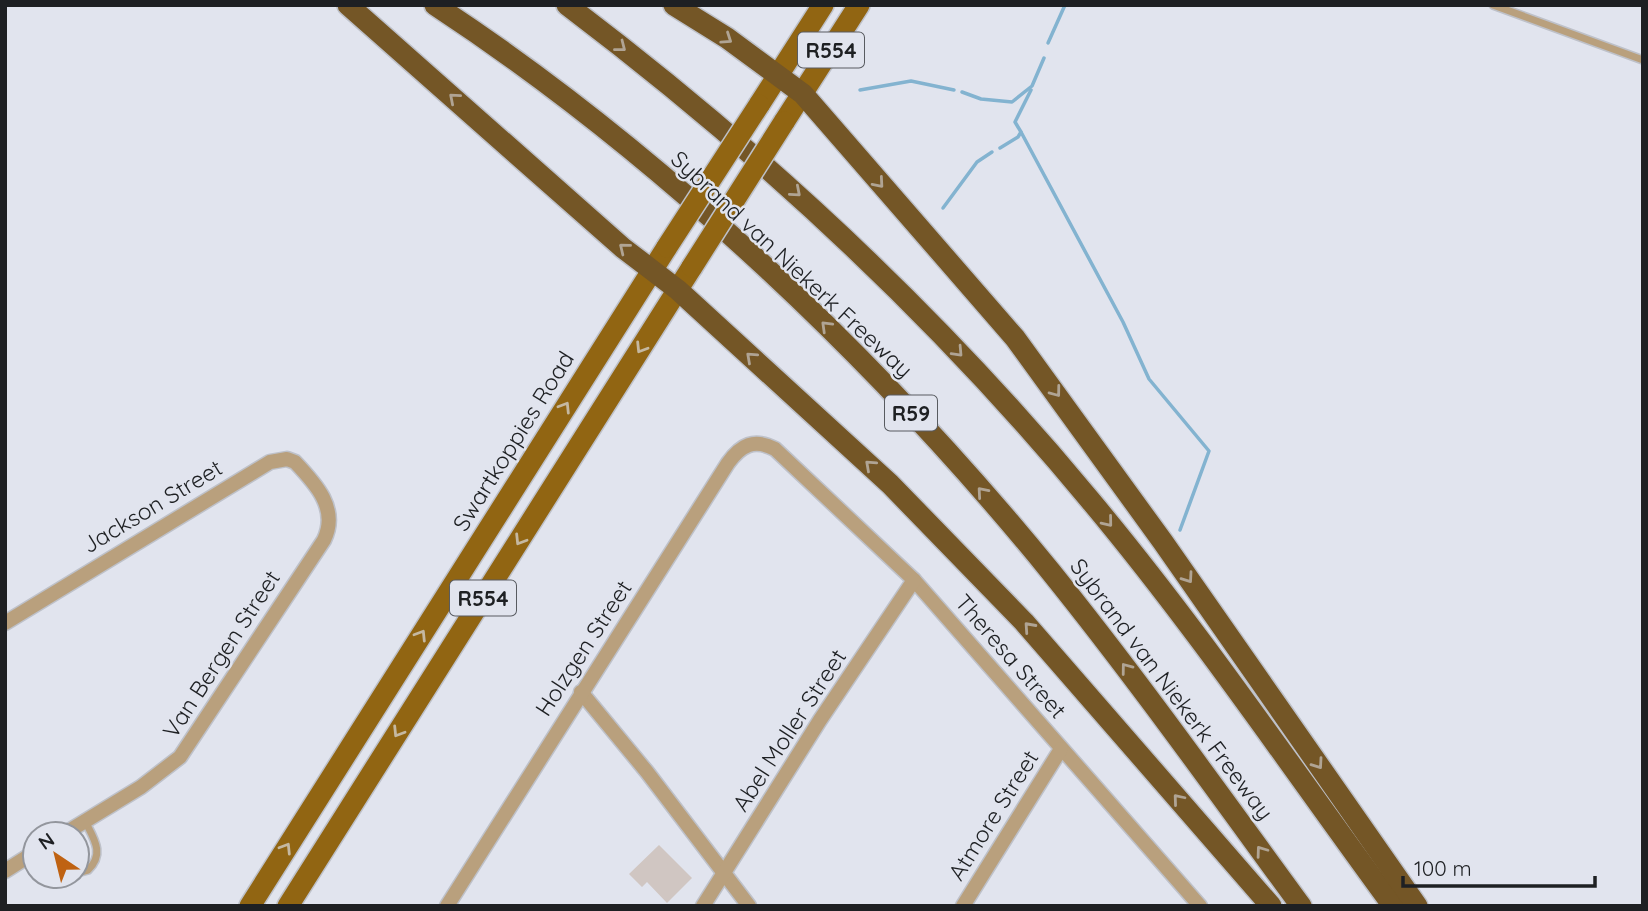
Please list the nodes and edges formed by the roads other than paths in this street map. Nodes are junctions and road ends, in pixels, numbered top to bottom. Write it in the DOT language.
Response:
graph roads {
  1 [pos="348,5"];
  2 [pos="435,5"];
  3 [pos="567,5"];
  4 [pos="674,5"];
  5 [pos="823,5"];
  6 [pos="859,5"];
  7 [pos="1493,5"];
  8 [pos="1643,60"];
  9 [pos="778,76"];
  10 [pos="803,94"];
  11 [pos="651,269"];
  12 [pos="678,290"];
  13 [pos="775,449"];
  14 [pos="319,491"];
  15 [pos="914,580"];
  16 [pos="5,623"];
  17 [pos="581,692"];
  18 [pos="1062,748"];
  19 [pos="87,820"];
  20 [pos="91,832"];
  21 [pos="21,861"];
  22 [pos="91,866"];
  23 [pos="5,871"];
  24 [pos="724,873"];
  25 [pos="250,906"];
  26 [pos="288,906"];
  27 [pos="447,906"];
  28 [pos="703,906"];
  29 [pos="749,906"];
  30 [pos="963,906"];
  31 [pos="1200,906"];
  32 [pos="1271,906"];
  33 [pos="1301,906"];
  34 [pos="1393,906"];
  35 [pos="1417,906"];
  11 -- 1 [label="highway, one-way"];
  33 -- 2 [label="highway, Sybrand van Niekerk Freeway / R59, one-way"];
  3 -- 34 [label="highway, Sybrand van Niekerk Freeway, one-way"];
  4 -- 9 [label="highway, one-way"];
  5 -- 9 [label="main road, Swartkoppies Road / R554"];
  6 -- 10 [label="main road, R554"];
  7 -- 8 [label="lane"];
  9 -- 10 [label="highway"];
  9 -- 11 [label="main road, Swartkoppies Road / R554, bridge"];
  10 -- 12 [label="main road, R554, bridge"];
  10 -- 35 [label="highway, one-way"];
  11 -- 12 [label="highway"];
  25 -- 11 [label="main road, Swartkoppies Road / R554, one-way"];
  12 -- 26 [label="main road, R554, one-way"];
  32 -- 12 [label="highway, one-way"];
  13 -- 15 [label="street, Theresa Street"];
  13 -- 17 [label="street, Holzgen Street"];
  14 -- 16 [label="street, Jackson Street"];
  14 -- 19 [label="street, Van Bergen Street"];
  15 -- 18 [label="street, Theresa Street"];
  15 -- 24 [label="street, Abel Moller Street"];
  17 -- 24 [label="street"];
  17 -- 27 [label="street, Holzgen Street"];
  18 -- 30 [label="street, Atmore Street"];
  18 -- 31 [label="street, Theresa Street"];
  20 -- 22 [label="lane"];
  21 -- 23 [label="street"];
  24 -- 28 [label="street, Abel Moller Street"];
  24 -- 29 [label="street"];
}
